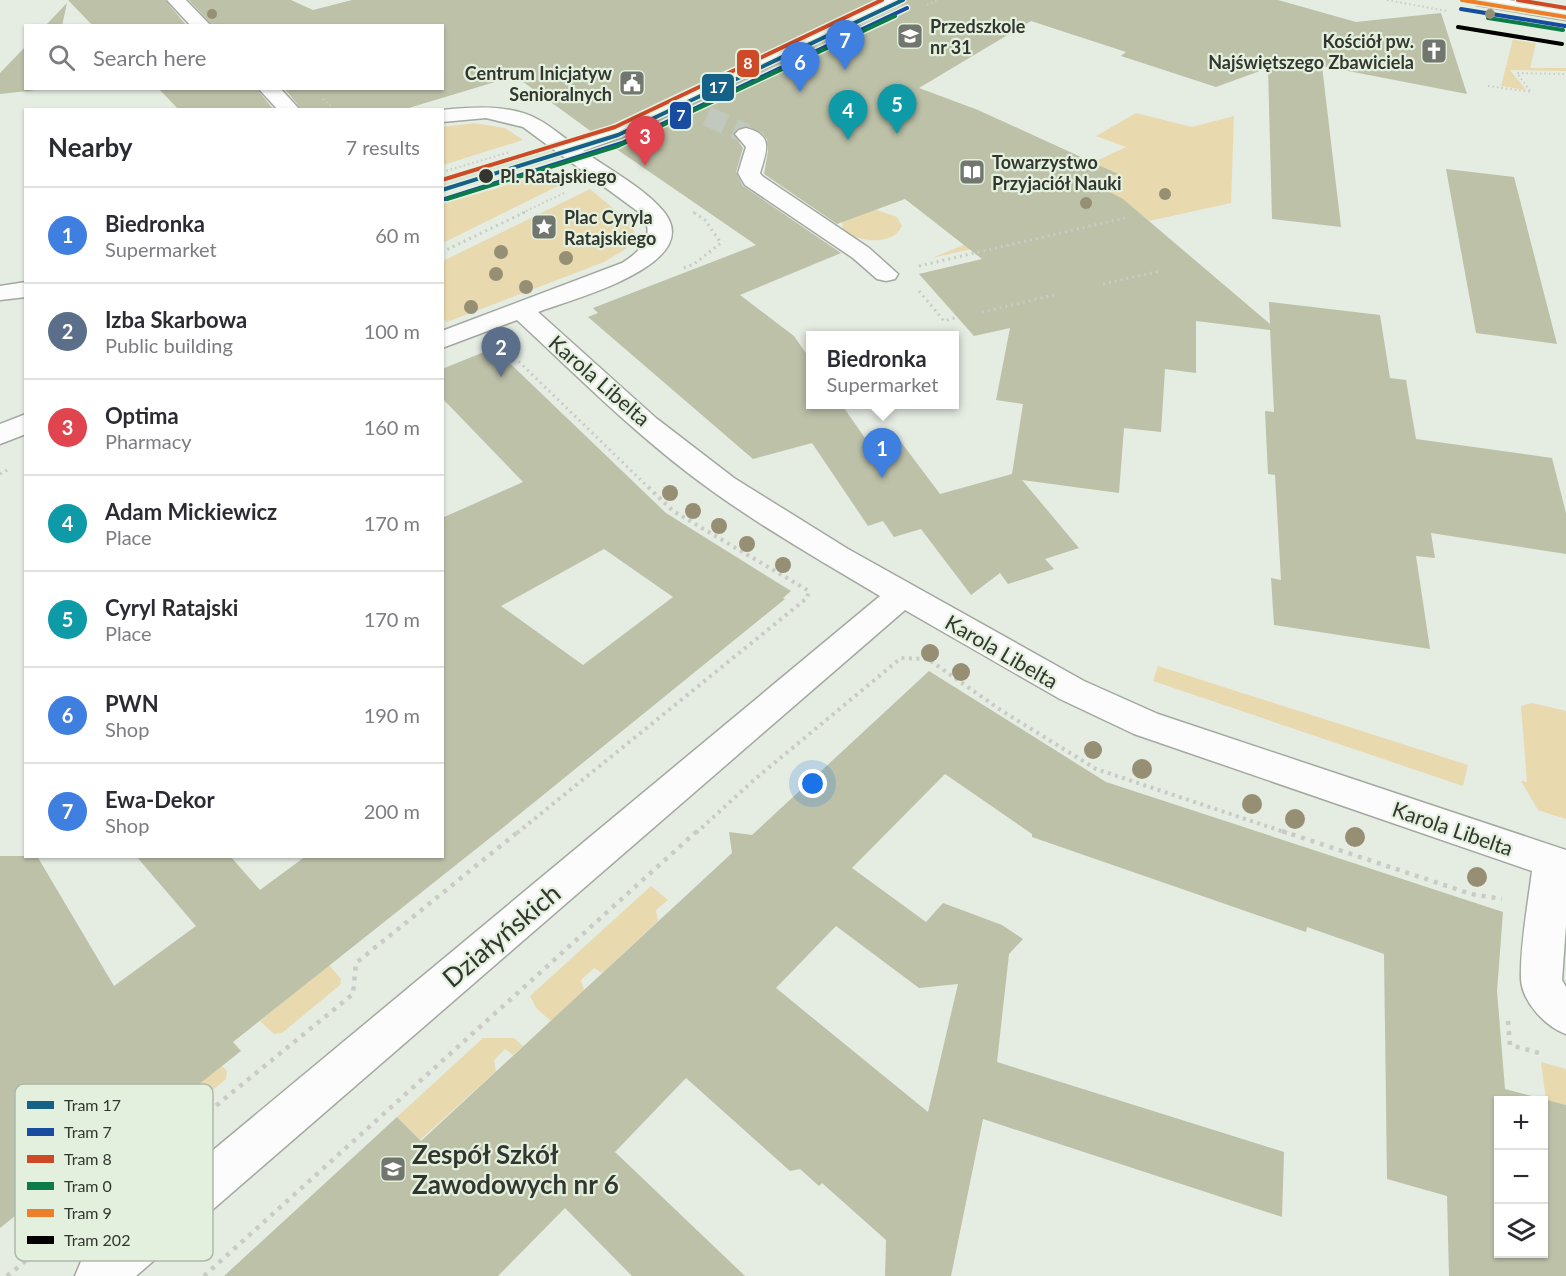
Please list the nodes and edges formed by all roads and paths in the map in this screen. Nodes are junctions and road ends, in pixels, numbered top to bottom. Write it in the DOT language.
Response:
graph roads {
  1 [pos="176,0"];
  2 [pos="894,0"];
  3 [pos="938,0"];
  4 [pos="1388,0"];
  5 [pos="1477,0"];
  6 [pos="1425,7"];
  7 [pos="917,10"];
  8 [pos="1566,15"];
  9 [pos="200,24"];
  10 [pos="1566,74"];
  11 [pos="1488,86"];
  12 [pos="270,90"];
  13 [pos="678,103"];
  14 [pos="288,108"];
  15 [pos="703,115"];
  16 [pos="444,116"];
  17 [pos="746,134"];
  18 [pos="567,149"];
  19 [pos="518,150"];
  20 [pos="540,170"];
  21 [pos="444,171"];
  22 [pos="602,174"];
  23 [pos="444,198"];
  24 [pos="687,208"];
  25 [pos="1125,218"];
  26 [pos="444,251"];
  27 [pos="912,267"];
  28 [pos="1160,271"];
  29 [pos="675,272"];
  30 [pos="886,274"];
  31 [pos="1103,284"];
  32 [pos="915,287"];
  33 [pos="24,289"];
  34 [pos="0,293"];
  35 [pos="1058,294"];
  36 [pos="522,311"];
  37 [pos="982,312"];
  38 [pos="958,317"];
  39 [pos="444,339"];
  40 [pos="503,345"];
  41 [pos="24,424"];
  42 [pos="0,435"];
  43 [pos="903,594"];
  44 [pos="1559,863"];
  45 [pos="1547,910"];
  46 [pos="1566,1015"];
  47 [pos="213,1108"];
  48 [pos="213,1179"];
  49 [pos="25,1261"];
  50 [pos="117,1261"];
  51 [pos="7,1276"];
  52 [pos="99,1276"];
  53 [pos="204,1276"];
  1 -- 9 [label="street"];
  2 -- 13 [label="street"];
  3 -- 7 [label="path"];
  4 -- 6 [label="path"];
  5 -- 8 [label="street"];
  10 -- 11 [label="path"];
  12 -- 14 [label="street"];
  13 -- 15 [label="street"];
  13 -- 18 [label="street"];
  16 -- 18 [label="street"];
  17 -- 30 [label="street"];
  18 -- 22 [label="street"];
  19 -- 21 [label="path"];
  20 -- 23 [label="path"];
  22 -- 26 [label="path"];
  22 -- 36 [label="street"];
  24 -- 29 [label="path"];
  25 -- 27 [label="path"];
  28 -- 31 [label="path"];
  32 -- 38 [label="path"];
  33 -- 34 [label="street"];
  35 -- 37 [label="path"];
  36 -- 39 [label="street"];
  36 -- 43 [label="street, Karola Libelta"];
  40 -- 47 [label="path"];
  41 -- 42 [label="street"];
  43 -- 44 [label="street, Karola Libelta"];
  43 -- 48 [label="street, Działyńskich"];
  44 -- 45 [label="street, Karola Libelta"];
  45 -- 46 [label="street, Karola Libelta"];
  45 -- 53 [label="path"];
  49 -- 51 [label="path"];
  50 -- 52 [label="street, Działyńskich"];
}
